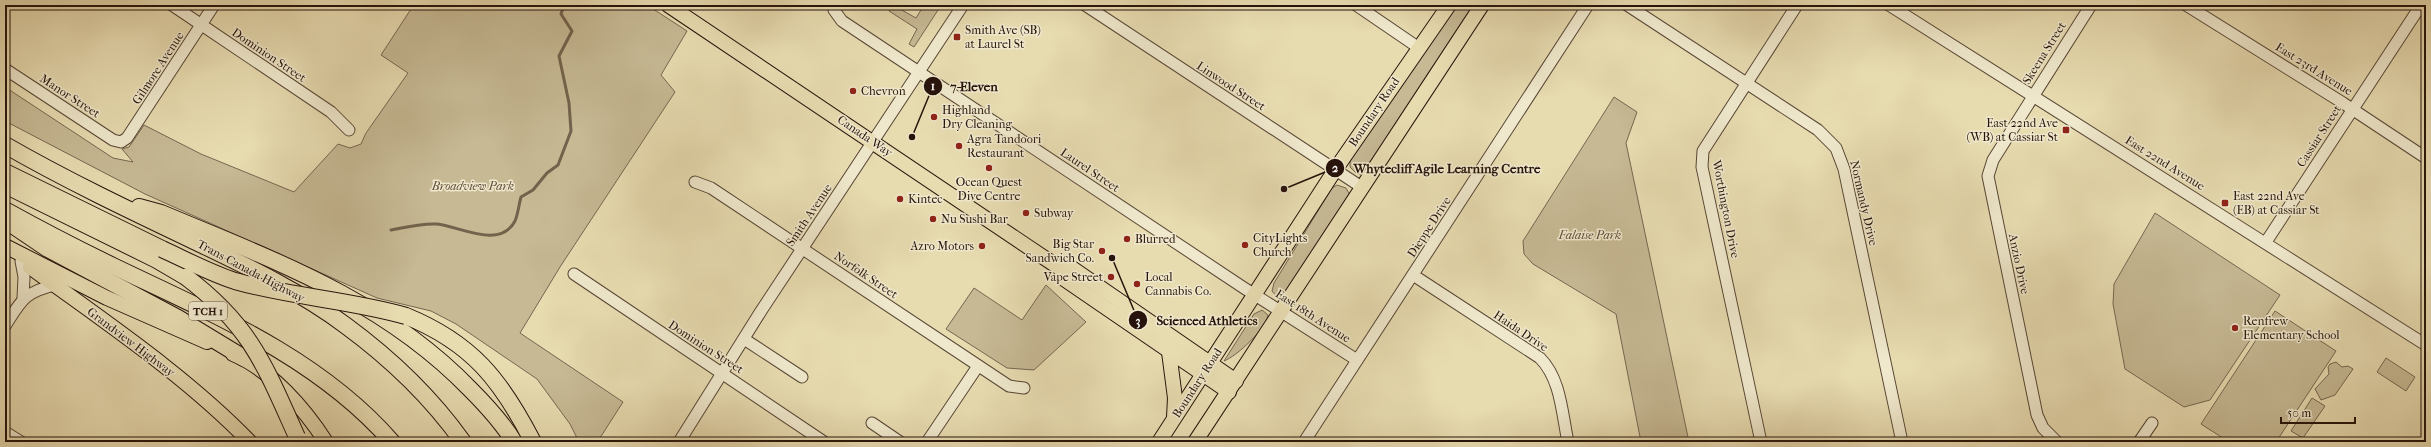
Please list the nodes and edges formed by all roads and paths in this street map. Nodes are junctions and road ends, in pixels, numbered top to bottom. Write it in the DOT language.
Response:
graph roads {
  1 [pos="172,5"];
  2 [pos="214,5"];
  3 [pos="668,5"];
  4 [pos="963,5"];
  5 [pos="1085,5"];
  6 [pos="1356,5"];
  7 [pos="1449,5"];
  8 [pos="1482,5"];
  9 [pos="1588,5"];
  10 [pos="1627,5"];
  11 [pos="1797,5"];
  12 [pos="1888,5"];
  13 [pos="2091,5"];
  14 [pos="2186,5"];
  15 [pos="2420,5"];
  16 [pos="834,10"];
  17 [pos="201,25"];
  18 [pos="1419,48"];
  19 [pos="5,69"];
  20 [pos="919,72"];
  21 [pos="1746,83"];
  22 [pos="2033,96"];
  23 [pos="2352,110"];
  24 [pos="349,130"];
  25 [pos="121,142"];
  26 [pos="873,142"];
  27 [pos="5,146"];
  28 [pos="2426,158"];
  29 [pos="1335,170"];
  30 [pos="5,172"];
  31 [pos="695,182"];
  32 [pos="5,186"];
  33 [pos="1363,188"];
  34 [pos="102,197"];
  35 [pos="5,210"];
  36 [pos="5,220"];
  37 [pos="2266,242"];
  38 [pos="5,246"];
  39 [pos="803,249"];
  40 [pos="5,250"];
  41 [pos="21,261"];
  42 [pos="1061,269"];
  43 [pos="574,274"];
  44 [pos="1413,275"];
  45 [pos="55,285"];
  46 [pos="1255,294"];
  47 [pos="23,298"];
  48 [pos="1282,311"];
  49 [pos="5,326"];
  50 [pos="744,339"];
  51 [pos="2426,345"];
  52 [pos="1169,352"];
  53 [pos="244,358"];
  54 [pos="1357,360"];
  55 [pos="978,366"];
  56 [pos="1206,369"];
  57 [pos="722,373"];
  58 [pos="802,377"];
  59 [pos="1232,386"];
  60 [pos="1024,388"];
  61 [pos="1174,419"];
  62 [pos="872,423"];
  63 [pos="2152,423"];
  64 [pos="5,432"];
  65 [pos="298,439"];
  66 [pos="21,442"];
  67 [pos="250,442"];
  68 [pos="326,442"];
  69 [pos="392,442"];
  70 [pos="463,442"];
  71 [pos="514,442"];
  72 [pos="533,442"];
  73 [pos="679,442"];
  74 [pos="824,442"];
  75 [pos="900,442"];
  76 [pos="927,442"];
  77 [pos="1159,442"];
  78 [pos="1195,442"];
  79 [pos="1304,442"];
  80 [pos="1568,442"];
  81 [pos="1761,442"];
  82 [pos="1902,442"];
  83 [pos="2057,442"];
  84 [pos="2139,442"];
  1 -- 17 [label="street, Dominion Street"];
  2 -- 17 [label="street, Gilmore Avenue"];
  3 -- 26 [label="main road, Canada Way"];
  4 -- 20 [label="street, Smith Avenue"];
  5 -- 29 [label="street, Linwood Street"];
  6 -- 18 [label="street"];
  7 -- 18 [label="main road, Boundary Road"];
  8 -- 33 [label="main road"];
  9 -- 44 [label="street, Dieppe Drive"];
  10 -- 21 [label="street, Normandy Drive"];
  11 -- 21 [label="street, Worthington Drive"];
  12 -- 22 [label="street, East 22nd Avenue"];
  13 -- 22 [label="street, Skeena Street"];
  14 -- 23 [label="street, East 23rd Avenue"];
  15 -- 23 [label="street, Cassiar Street"];
  16 -- 20 [label="street, Laurel Street"];
  17 -- 24 [label="street, Dominion Street"];
  17 -- 25 [label="street, Gilmore Avenue"];
  18 -- 29 [label="main road, Boundary Road"];
  19 -- 25 [label="street, Manor Street"];
  20 -- 26 [label="street, Smith Avenue"];
  20 -- 46 [label="street, Laurel Street"];
  21 -- 81 [label="street, Worthington Drive"];
  21 -- 82 [label="street, Normandy Drive"];
  22 -- 37 [label="street, East 22nd Avenue"];
  22 -- 83 [label="street, Anzio Drive"];
  23 -- 28 [label="street, East 23rd Avenue"];
  23 -- 37 [label="street, Cassiar Street"];
  26 -- 39 [label="street, Smith Avenue"];
  26 -- 42 [label="main road, Canada Way"];
  27 -- 34 [label="highway, Trans-Canada Highway"];
  29 -- 33 [label="street, Linwood Street"];
  29 -- 46 [label="main road, Boundary Road"];
  30 -- 72 [label="highway, bridge"];
  31 -- 39 [label="street, Norfolk Street"];
  32 -- 65 [label="highway, bridge"];
  33 -- 48 [label="main road"];
  34 -- 70 [label="highway, Trans-Canada Highway"];
  34 -- 71 [label="highway"];
  35 -- 69 [label="highway, TCH 1"];
  36 -- 53 [label="highway"];
  37 -- 51 [label="street, East 22nd Avenue"];
  38 -- 53 [label="main road"];
  39 -- 50 [label="street, Smith Avenue"];
  39 -- 55 [label="street, Norfolk Street"];
  40 -- 41 [label="main road, Grandview Highway"];
  41 -- 45 [label="main road, Grandview Highway"];
  41 -- 47 [label="street"];
  42 -- 52 [label="main road, Canada Way"];
  42 -- 56 [label="main road, Canada Way"];
  43 -- 57 [label="street, Dominion Street"];
  44 -- 54 [label="street, Dieppe Drive"];
  44 -- 80 [label="street, Haida Drive"];
  45 -- 47 [label="street"];
  45 -- 67 [label="main road, Grandview Highway"];
  46 -- 48 [label="street, East 18th Avenue"];
  46 -- 56 [label="main road, Boundary Road"];
  47 -- 49 [label="street"];
  48 -- 54 [label="street, East 18th Avenue"];
  48 -- 59 [label="main road"];
  50 -- 57 [label="street, Smith Avenue"];
  50 -- 58 [label="street"];
  52 -- 56 [label="main road, Canada Way"];
  52 -- 61 [label="main road"];
  53 -- 68 [label="main road"];
  54 -- 79 [label="street, Dieppe Drive"];
  55 -- 60 [label="street, Norfolk Street"];
  55 -- 76 [label="street"];
  56 -- 59 [label="main road, Canada Way"];
  56 -- 61 [label="main road, Boundary Road"];
  57 -- 73 [label="street, Smith Avenue"];
  57 -- 74 [label="street, Dominion Street"];
  59 -- 78 [label="main road"];
  61 -- 77 [label="main road, Boundary Road"];
  62 -- 75 [label="street"];
  63 -- 84 [label="street"];
  64 -- 66 [label="street"];
}
